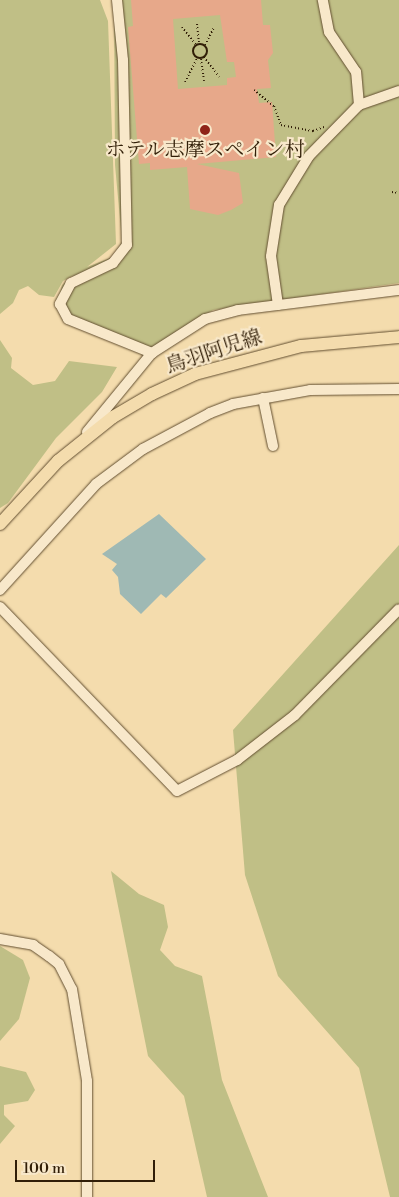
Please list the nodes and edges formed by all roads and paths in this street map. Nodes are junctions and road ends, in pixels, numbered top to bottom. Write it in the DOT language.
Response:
graph roads {
  1 [pos="117,0"];
  2 [pos="323,0"];
  3 [pos="197,24"];
  4 [pos="182,27"];
  5 [pos="214,27"];
  6 [pos="197,45"];
  7 [pos="204,46"];
  8 [pos="197,58"];
  9 [pos="202,58"];
  10 [pos="220,77"];
  11 [pos="204,81"];
  12 [pos="185,82"];
  13 [pos="254,90"];
  14 [pos="399,92"];
  15 [pos="359,105"];
  16 [pos="330,120"];
  17 [pos="392,192"];
  18 [pos="399,193"];
  19 [pos="399,290"];
  20 [pos="278,305"];
  21 [pos="399,337"];
  22 [pos="152,353"];
  23 [pos="399,389"];
  24 [pos="263,398"];
  25 [pos="273,446"];
  26 [pos="58,461"];
  27 [pos="0,524"];
  28 [pos="0,590"];
  29 [pos="0,608"];
  30 [pos="399,608"];
  31 [pos="0,939"];
  32 [pos="87,1197"];
  1 -- 22 [label="street"];
  2 -- 15 [label="street"];
  3 -- 6 [label="path"];
  4 -- 6 [label="path"];
  5 -- 7 [label="path"];
  6 -- 7 [label="path"];
  6 -- 8 [label="path"];
  7 -- 9 [label="path"];
  8 -- 9 [label="path"];
  8 -- 12 [label="path"];
  9 -- 10 [label="path"];
  9 -- 11 [label="path"];
  13 -- 16 [label="path"];
  14 -- 15 [label="street"];
  15 -- 20 [label="street"];
  17 -- 18 [label="path"];
  19 -- 20 [label="street"];
  20 -- 22 [label="street"];
  21 -- 26 [label="main road, 鳥羽阿児線"];
  22 -- 26 [label="street"];
  23 -- 24 [label="street"];
  24 -- 25 [label="street"];
  24 -- 28 [label="street"];
  26 -- 27 [label="main road, 鳥羽阿児線"];
  29 -- 30 [label="street"];
  31 -- 32 [label="street"];
}
